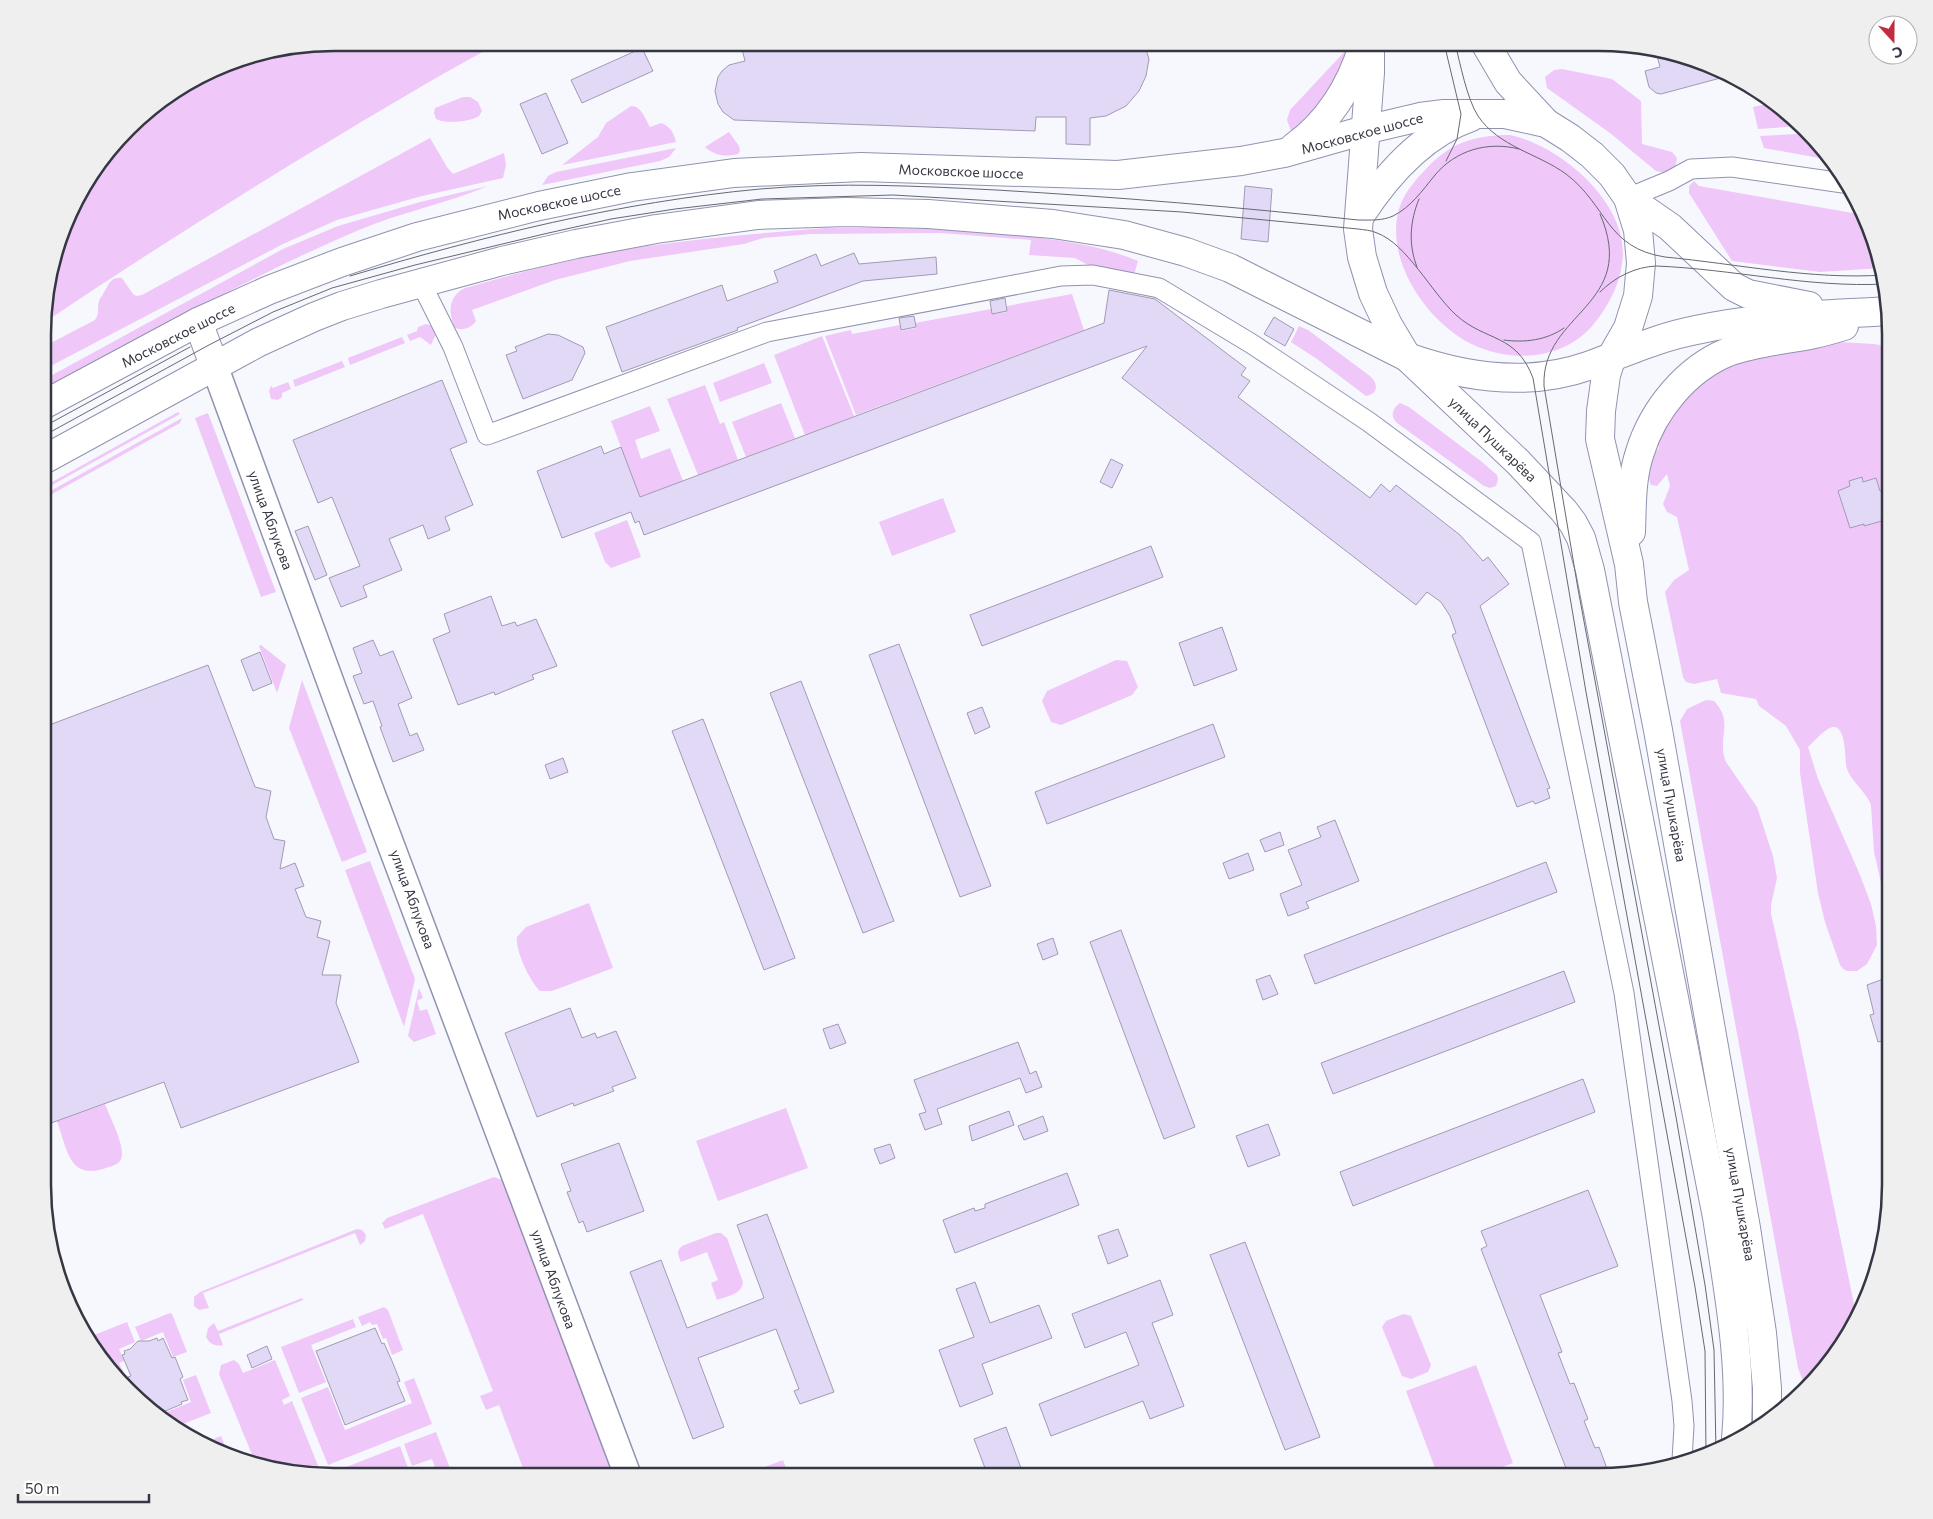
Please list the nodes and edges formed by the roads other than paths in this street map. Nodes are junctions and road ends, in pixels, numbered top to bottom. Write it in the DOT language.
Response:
graph roads {
  1 [pos="1361,51"];
  2 [pos="1370,51"];
  3 [pos="1490,51"];
  4 [pos="1477,114"];
  5 [pos="1546,122"];
  6 [pos="1365,130"];
  7 [pos="1284,154"];
  8 [pos="1837,182"];
  9 [pos="1628,198"];
  10 [pos="1358,220"];
  11 [pos="421,283"];
  12 [pos="1881,312"];
  13 [pos="1847,313"];
  14 [pos="1881,314"];
  15 [pos="198,322"];
  16 [pos="1612,356"];
  17 [pos="1407,357"];
  18 [pos="214,365"];
  19 [pos="51,401"];
  20 [pos="51,456"];
  21 [pos="1630,564"];
  22 [pos="1767,1412"];
  23 [pos="1737,1432"];
  24 [pos="1682,1455"];
  25 [pos="625,1468"];
  1 -- 7 [label="main road"];
  2 -- 6 [label="main road"];
  3 -- 5 [label="main road"];
  4 -- 5 [label="main road, Московское шоссе"];
  4 -- 6 [label="main road, Московское шоссе"];
  4 -- 10 [label="main road"];
  5 -- 9 [label="main road, Московское шоссе"];
  6 -- 7 [label="main road, Московское шоссе"];
  6 -- 10 [label="main road"];
  7 -- 15 [label="main road, Московское шоссе"];
  8 -- 9 [label="street"];
  9 -- 13 [label="main road, Московское шоссе"];
  9 -- 16 [label="main road, улица Пушкарёва"];
  10 -- 17 [label="main road"];
  11 -- 17 [label="main road"];
  11 -- 18 [label="main road"];
  11 -- 24 [label="street"];
  12 -- 13 [label="main road, Московское шоссе"];
  13 -- 16 [label="main road, Московское шоссе"];
  14 -- 21 [label="main road"];
  15 -- 18 [label="main road, улица Аблукова"];
  15 -- 19 [label="main road, Московское шоссе"];
  16 -- 17 [label="main road, Московское шоссе"];
  16 -- 21 [label="main road, улица Пушкарёва"];
  17 -- 23 [label="main road, улица Пушкарёва"];
  18 -- 20 [label="main road"];
  18 -- 25 [label="street, улица Аблукова"];
  21 -- 22 [label="main road, улица Пушкарёва"];
}
